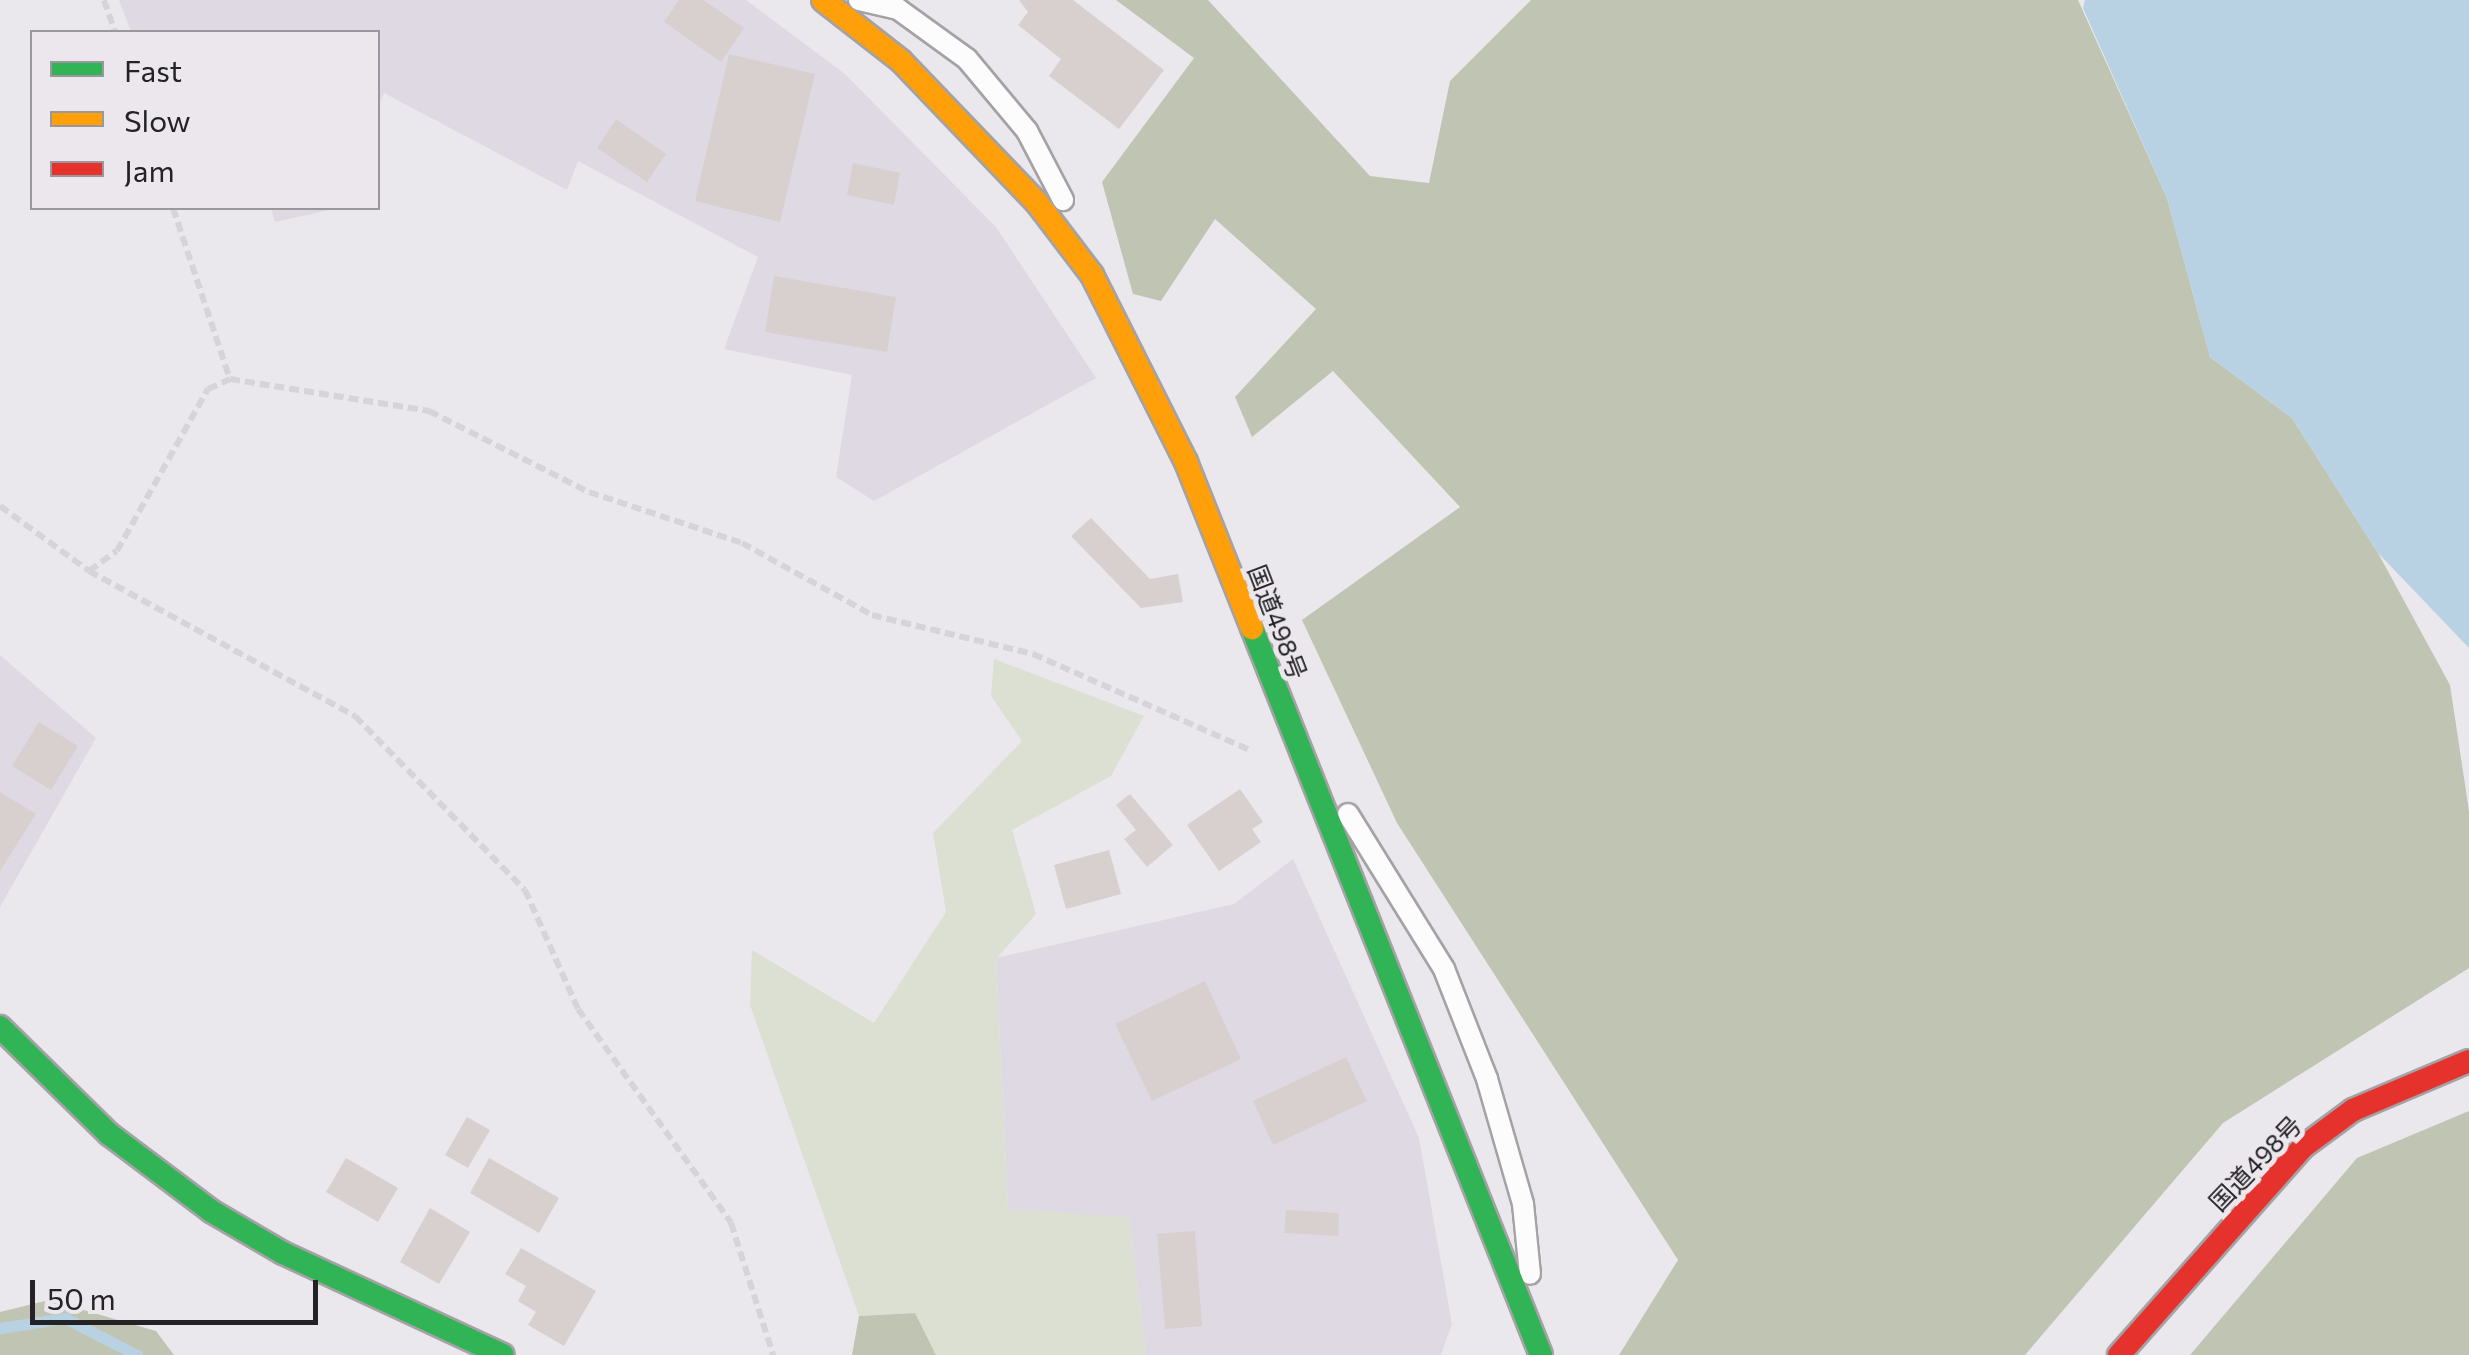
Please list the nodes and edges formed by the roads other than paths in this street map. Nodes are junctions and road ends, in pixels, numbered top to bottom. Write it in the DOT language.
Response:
graph roads {
  1 [pos="823,0"];
  2 [pos="859,0"];
  3 [pos="1092,275"];
  4 [pos="1300,753"];
  5 [pos="0,1027"];
  6 [pos="2469,1061"];
  7 [pos="1536,1346"];
  8 [pos="503,1355"];
  9 [pos="2120,1355"];
  1 -- 3 [label="main road, 国道498号"];
  2 -- 3 [label="lane"];
  3 -- 4 [label="main road, 国道498号"];
  4 -- 7 [label="main road, 国道498号"];
  4 -- 7 [label="lane"];
  5 -- 8 [label="main road"];
  6 -- 9 [label="main road, 国道498号"];
}
